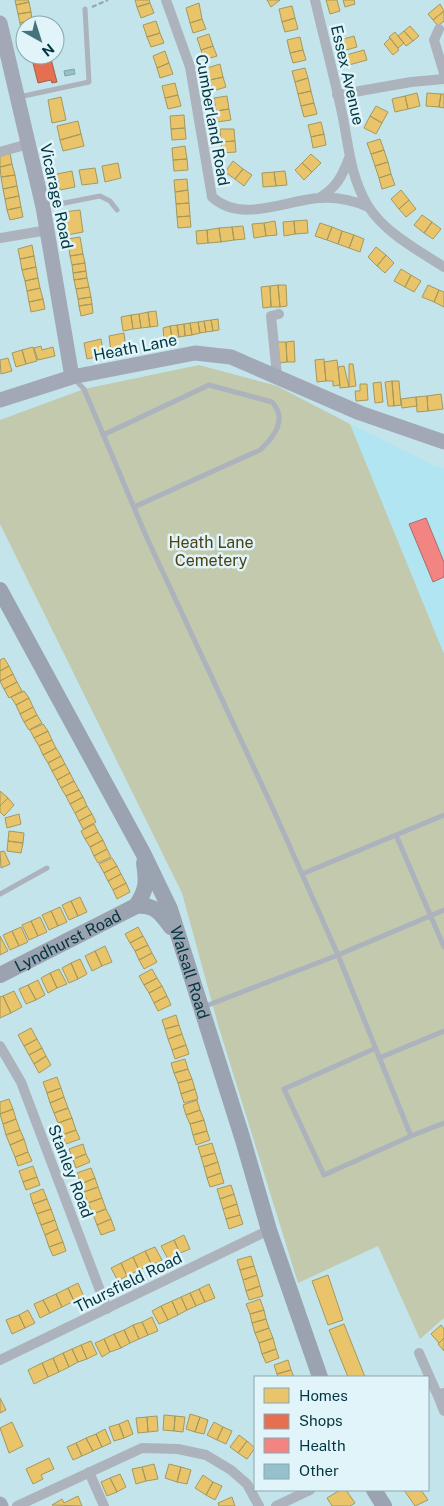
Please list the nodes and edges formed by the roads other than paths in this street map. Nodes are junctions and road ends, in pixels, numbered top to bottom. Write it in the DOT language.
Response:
graph roads {
  1 [pos="166,0"];
  2 [pos="315,0"];
  3 [pos="85,9"];
  4 [pos="0,23"];
  5 [pos="439,29"];
  6 [pos="444,73"];
  7 [pos="444,79"];
  8 [pos="337,95"];
  9 [pos="18,98"];
  10 [pos="28,144"];
  11 [pos="0,152"];
  12 [pos="350,158"];
  13 [pos="319,198"];
  14 [pos="43,207"];
  15 [pos="368,207"];
  16 [pos="117,210"];
  17 [pos="48,230"];
  18 [pos="0,238"];
  19 [pos="444,267"];
  20 [pos="279,314"];
  21 [pos="277,375"];
  22 [pos="72,377"];
  23 [pos="0,400"];
  24 [pos="103,435"];
  25 [pos="444,442"];
  26 [pos="134,508"];
  27 [pos="0,590"];
  28 [pos="444,815"];
  29 [pos="396,835"];
  30 [pos="143,853"];
  31 [pos="47,868"];
  32 [pos="302,874"];
  33 [pos="0,894"];
  34 [pos="136,906"];
  35 [pos="444,910"];
  36 [pos="431,916"];
  37 [pos="176,932"];
  38 [pos="444,948"];
  39 [pos="338,956"];
  40 [pos="0,974"];
  41 [pos="200,1008"];
  42 [pos="444,1031"];
  43 [pos="0,1046"];
  44 [pos="376,1048"];
  45 [pos="380,1058"];
  46 [pos="444,1122"];
  47 [pos="412,1136"];
  48 [pos="269,1230"];
  49 [pos="107,1309"];
  50 [pos="418,1353"];
  51 [pos="0,1360"];
  52 [pos="320,1376"];
  53 [pos="441,1394"];
  54 [pos="444,1411"];
  55 [pos="89,1472"];
  56 [pos="308,1491"];
  57 [pos="375,1491"];
  58 [pos="17,1506"];
  59 [pos="104,1506"];
  60 [pos="259,1506"];
  61 [pos="276,1506"];
  62 [pos="384,1506"];
  1 -- 13 [label="street, Cumberland Road"];
  2 -- 8 [label="street, Essex Avenue"];
  3 -- 9 [label="lane"];
  4 -- 9 [label="main road, Vicarage Road"];
  5 -- 6 [label="street"];
  7 -- 8 [label="street"];
  8 -- 12 [label="street, Essex Avenue"];
  9 -- 10 [label="main road, Vicarage Road"];
  10 -- 11 [label="street"];
  10 -- 14 [label="main road, Vicarage Road"];
  12 -- 13 [label="street"];
  12 -- 15 [label="street, Essex Avenue"];
  13 -- 15 [label="street, Cumberland Road"];
  14 -- 16 [label="lane"];
  14 -- 17 [label="main road, Vicarage Road"];
  15 -- 19 [label="street, Essex Avenue"];
  17 -- 18 [label="street"];
  17 -- 22 [label="main road, Vicarage Road"];
  20 -- 21 [label="street"];
  21 -- 22 [label="main road, Heath Lane"];
  21 -- 25 [label="main road, Heath Lane"];
  22 -- 23 [label="main road, Heath Lane"];
  22 -- 24 [label="lane"];
  24 -- 26 [label="lane"];
  24 -- 26 [label="lane"];
  26 -- 32 [label="lane"];
  27 -- 30 [label="main road, Walsall Road"];
  28 -- 29 [label="lane"];
  29 -- 32 [label="lane"];
  29 -- 36 [label="lane"];
  30 -- 34 [label="main road, Lyndhurst Road"];
  30 -- 37 [label="main road, Walsall Road"];
  31 -- 33 [label="lane"];
  32 -- 39 [label="lane"];
  34 -- 37 [label="main road, Lyndhurst Road"];
  34 -- 40 [label="main road, Lyndhurst Road"];
  35 -- 36 [label="lane"];
  36 -- 38 [label="lane"];
  36 -- 39 [label="lane"];
  37 -- 41 [label="main road, Walsall Road"];
  39 -- 41 [label="lane"];
  39 -- 44 [label="lane"];
  41 -- 48 [label="main road, Walsall Road"];
  42 -- 45 [label="lane"];
  43 -- 49 [label="street, Stanley Road"];
  44 -- 45 [label="lane"];
  44 -- 47 [label="lane"];
  45 -- 47 [label="lane"];
  46 -- 47 [label="lane"];
  48 -- 49 [label="street, Thursfield Road"];
  48 -- 52 [label="main road, Walsall Road"];
  49 -- 51 [label="street, Thursfield Road"];
  50 -- 53 [label="street"];
  53 -- 54 [label="street"];
  55 -- 58 [label="street"];
  55 -- 59 [label="street"];
  55 -- 60 [label="street"];
  56 -- 61 [label="street"];
  57 -- 62 [label="main road"];
}
